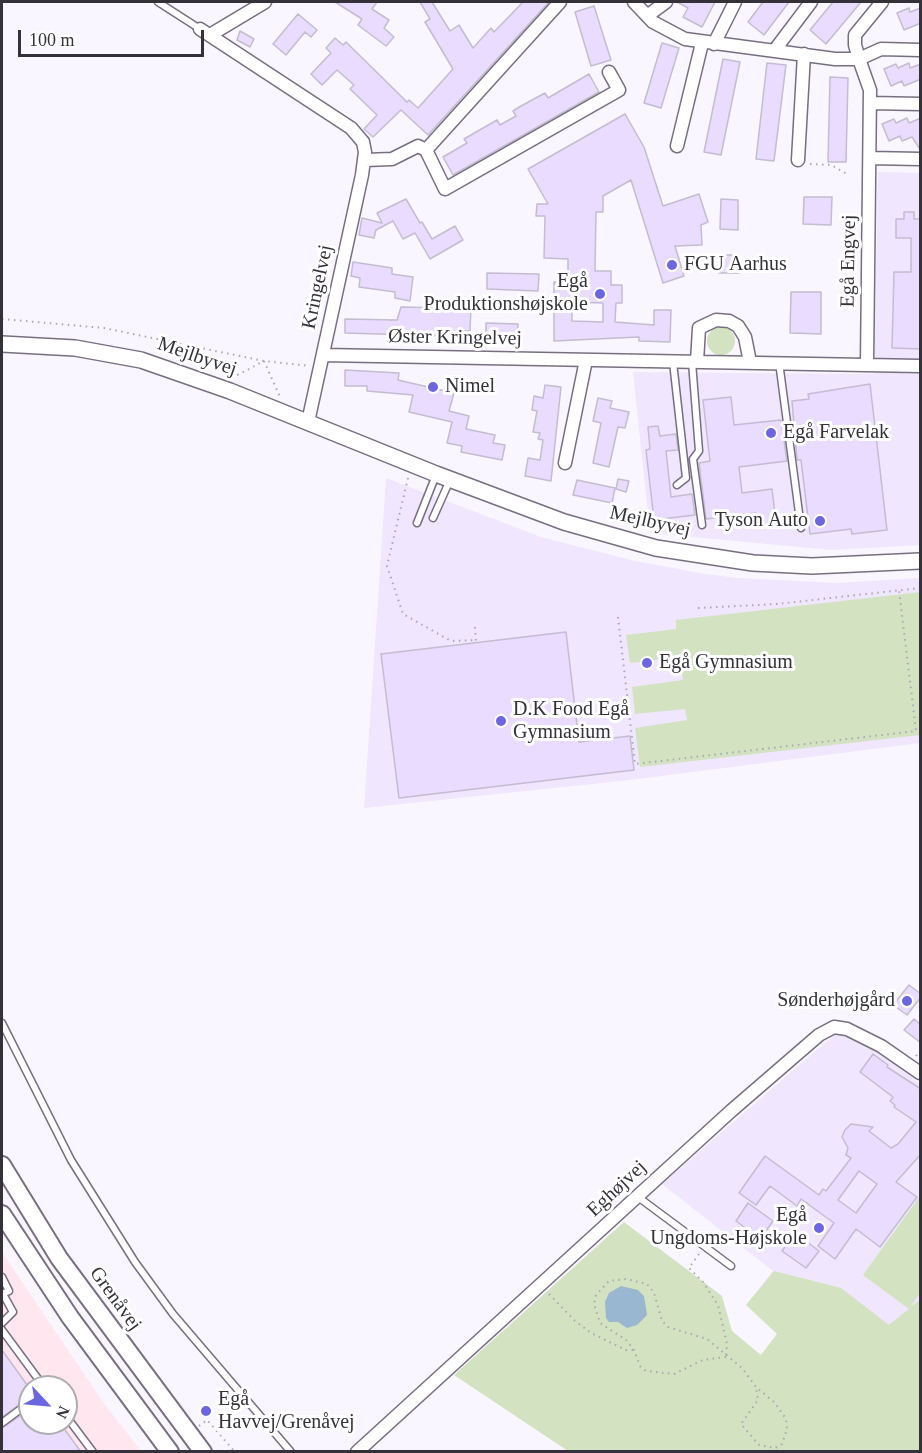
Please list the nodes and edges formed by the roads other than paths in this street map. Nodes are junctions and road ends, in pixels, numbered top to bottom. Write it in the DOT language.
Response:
graph roads {
  1 [pos="158,2"];
  2 [pos="265,2"];
  3 [pos="560,2"];
  4 [pos="634,2"];
  5 [pos="666,2"];
  6 [pos="735,2"];
  7 [pos="812,2"];
  8 [pos="882,2"];
  9 [pos="647,16"];
  10 [pos="205,32"];
  11 [pos="708,43"];
  12 [pos="921,50"];
  13 [pos="774,51"];
  14 [pos="804,54"];
  15 [pos="859,59"];
  16 [pos="609,72"];
  17 [pos="870,103"];
  18 [pos="921,104"];
  19 [pos="677,146"];
  20 [pos="426,150"];
  21 [pos="870,158"];
  22 [pos="921,159"];
  23 [pos="365,160"];
  24 [pos="798,160"];
  25 [pos="2,344"];
  26 [pos="586,360"];
  27 [pos="322,361"];
  28 [pos="674,362"];
  29 [pos="695,362"];
  30 [pos="750,362"];
  31 [pos="779,362"];
  32 [pos="867,364"];
  33 [pos="921,366"];
  34 [pos="308,422"];
  35 [pos="565,464"];
  36 [pos="443,477"];
  37 [pos="677,485"];
  38 [pos="433,518"];
  39 [pos="417,523"];
  40 [pos="702,525"];
  41 [pos="801,528"];
  42 [pos="921,561"];
  43 [pos="2,1023"];
  44 [pos="921,1073"];
  45 [pos="2,1165"];
  46 [pos="638,1197"];
  47 [pos="2,1214"];
  48 [pos="730,1266"];
  49 [pos="2,1277"];
  50 [pos="2,1294"];
  51 [pos="2,1323"];
  52 [pos="2,1330"];
  53 [pos="35,1375"];
  54 [pos="18,1411"];
  55 [pos="2,1423"];
  56 [pos="78,1432"];
  57 [pos="93,1452"];
  58 [pos="170,1452"];
  59 [pos="203,1452"];
  60 [pos="291,1452"];
  61 [pos="357,1452"];
  1 -- 10 [label="lane"];
  2 -- 10 [label="street"];
  3 -- 20 [label="street"];
  4 -- 9 [label="street"];
  5 -- 9 [label="street"];
  6 -- 11 [label="street"];
  7 -- 13 [label="street"];
  8 -- 15 [label="street, Egå Engvej"];
  9 -- 11 [label="street"];
  10 -- 23 [label="street"];
  11 -- 13 [label="street"];
  11 -- 19 [label="street"];
  12 -- 15 [label="street"];
  13 -- 14 [label="street"];
  14 -- 15 [label="street"];
  14 -- 24 [label="street"];
  15 -- 17 [label="street, Egå Engvej"];
  16 -- 20 [label="street"];
  17 -- 18 [label="street"];
  17 -- 21 [label="street, Egå Engvej"];
  20 -- 23 [label="street"];
  21 -- 22 [label="street"];
  21 -- 32 [label="street, Egå Engvej"];
  23 -- 27 [label="street, Kringelvej"];
  25 -- 34 [label="street, Mejlbyvej"];
  26 -- 27 [label="street, Øster Kringelvej"];
  26 -- 28 [label="street, Øster Kringelvej"];
  26 -- 35 [label="street"];
  27 -- 34 [label="street, Kringelvej"];
  28 -- 29 [label="street, Øster Kringelvej"];
  28 -- 37 [label="lane"];
  29 -- 30 [label="street, Øster Kringelvej"];
  29 -- 30 [label="street"];
  29 -- 40 [label="lane"];
  30 -- 31 [label="street, Øster Kringelvej"];
  31 -- 32 [label="street, Øster Kringelvej"];
  31 -- 41 [label="lane"];
  32 -- 33 [label="street, Øster Kringelvej"];
  34 -- 36 [label="street, Mejlbyvej"];
  36 -- 38 [label="lane"];
  36 -- 39 [label="lane"];
  36 -- 42 [label="street, Mejlbyvej"];
  43 -- 60 [label="lane"];
  44 -- 46 [label="street, Eghøjvej"];
  45 -- 59 [label="main road, Grenåvej"];
  46 -- 48 [label="lane"];
  46 -- 61 [label="street, Eghøjvej"];
  47 -- 58 [label="main road"];
  49 -- 50 [label="lane"];
  50 -- 51 [label="lane"];
  52 -- 53 [label="lane"];
  54 -- 55 [label="lane"];
  56 -- 57 [label="lane"];
}
